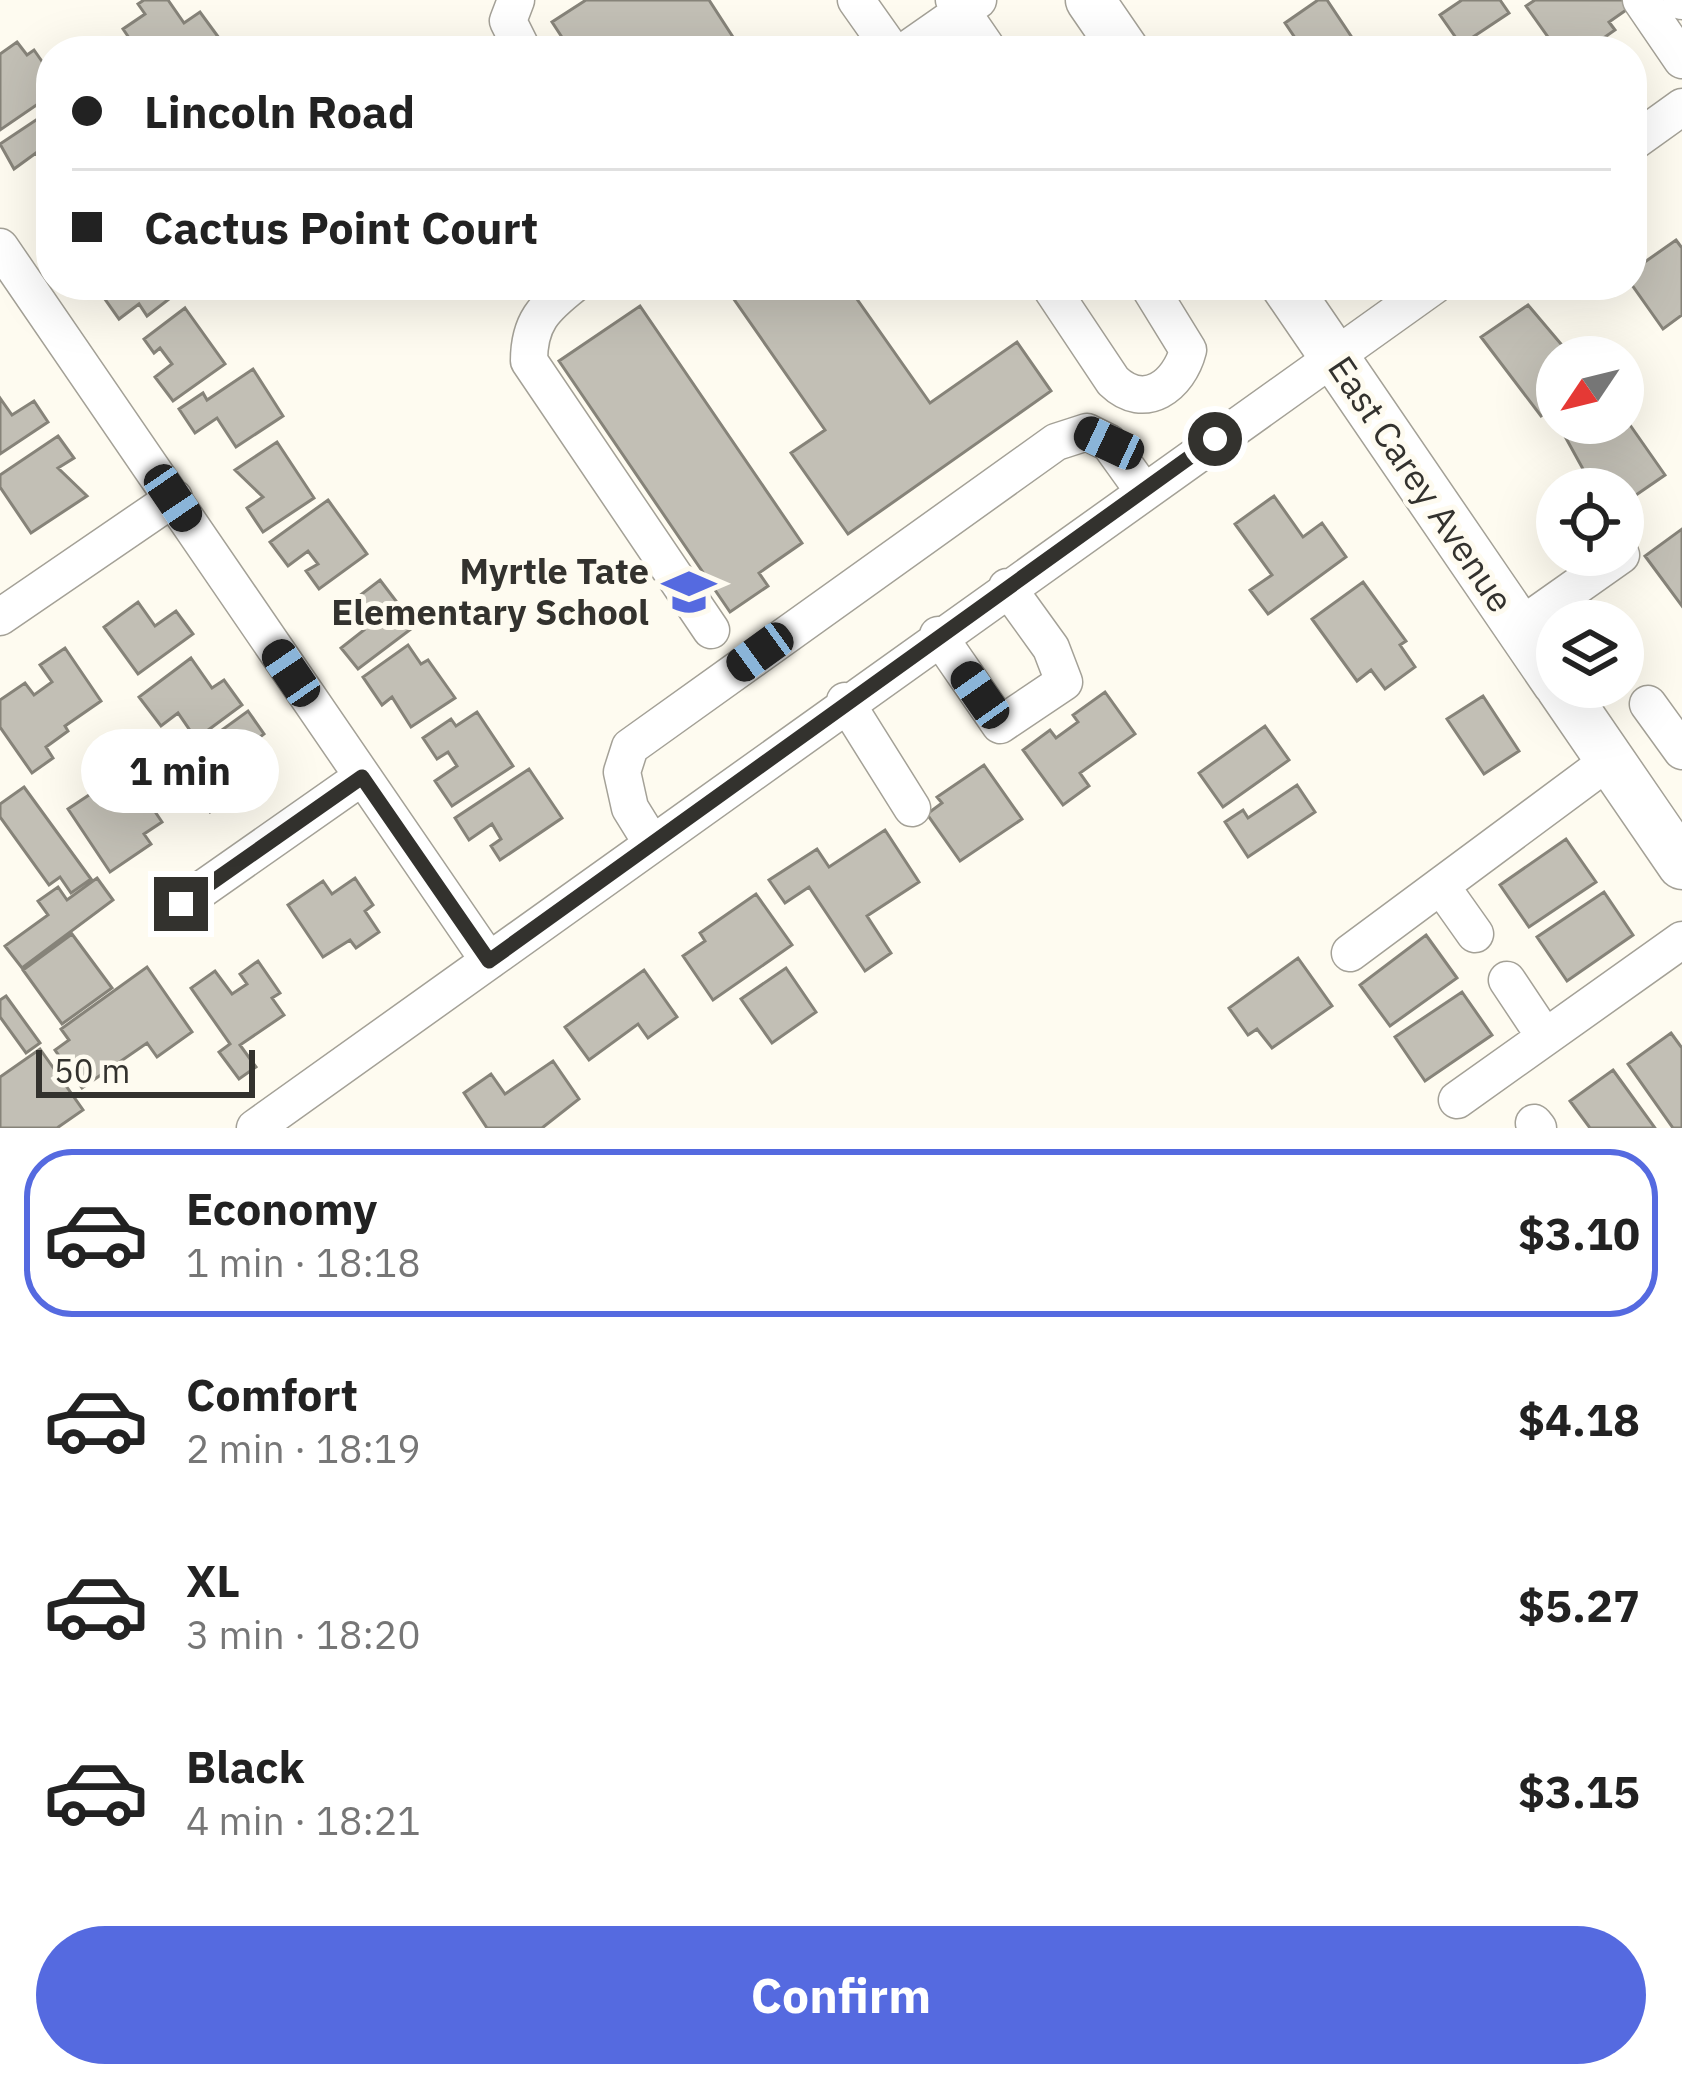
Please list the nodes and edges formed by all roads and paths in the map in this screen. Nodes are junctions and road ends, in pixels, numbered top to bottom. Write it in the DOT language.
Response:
graph roads {
  1 [pos="515,0"];
  2 [pos="856,0"];
  3 [pos="1090,0"];
  4 [pos="1640,0"];
  5 [pos="965,4"];
  6 [pos="516,36"];
  7 [pos="881,36"];
  8 [pos="924,36"];
  9 [pos="981,36"];
  10 [pos="1114,36"];
  11 [pos="1682,60"];
  12 [pos="1682,107"];
  13 [pos="1647,132"];
  14 [pos="0,247"];
  15 [pos="36,299"];
  16 [pos="37,300"];
  17 [pos="555,300"];
  18 [pos="1059,300"];
  19 [pos="1157,300"];
  20 [pos="1295,300"];
  21 [pos="1414,300"];
  22 [pos="1334,357"];
  23 [pos="1142,489"];
  24 [pos="173,498"];
  25 [pos="1592,576"];
  26 [pos="1007,587"];
  27 [pos="0,617"];
  28 [pos="1519,628"];
  29 [pos="711,629"];
  30 [pos="938,635"];
  31 [pos="1536,653"];
  32 [pos="845,701"];
  33 [pos="1648,704"];
  34 [pos="1574,708"];
  35 [pos="1682,751"];
  36 [pos="1610,760"];
  37 [pos="362,777"];
  38 [pos="912,808"];
  39 [pos="1673,833"];
  40 [pos="650,842"];
  41 [pos="1441,886"];
  42 [pos="181,904"];
  43 [pos="1475,934"];
  44 [pos="1682,940"];
  45 [pos="1350,953"];
  46 [pos="489,961"];
  47 [pos="1507,980"];
  48 [pos="1545,1037"];
  49 [pos="1457,1100"];
  50 [pos="255,1128"];
  1 -- 6 [label="street"];
  2 -- 7 [label="street"];
  3 -- 10 [label="main road"];
  4 -- 11 [label="street"];
  5 -- 8 [label="street"];
  5 -- 9 [label="street"];
  12 -- 13 [label="street"];
  14 -- 15 [label="street"];
  16 -- 24 [label="street"];
  17 -- 29 [label="street"];
  18 -- 19 [label="street"];
  20 -- 22 [label="main road, East Carey Avenue"];
  21 -- 22 [label="street"];
  22 -- 23 [label="street"];
  22 -- 28 [label="main road, East Carey Avenue"];
  23 -- 26 [label="street"];
  23 -- 40 [label="street"];
  24 -- 27 [label="street"];
  24 -- 37 [label="street"];
  25 -- 28 [label="street"];
  26 -- 30 [label="street"];
  26 -- 30 [label="street"];
  28 -- 31 [label="main road, East Carey Avenue"];
  30 -- 32 [label="street"];
  32 -- 38 [label="street"];
  32 -- 40 [label="street"];
  33 -- 35 [label="street"];
  34 -- 36 [label="main road, East Carey Avenue"];
  36 -- 39 [label="main road, East Carey Avenue"];
  36 -- 41 [label="street"];
  37 -- 42 [label="street"];
  37 -- 46 [label="street"];
  40 -- 46 [label="street"];
  41 -- 43 [label="street"];
  41 -- 45 [label="street"];
  44 -- 48 [label="street"];
  46 -- 50 [label="street"];
  47 -- 48 [label="street"];
  48 -- 49 [label="street"];
}
